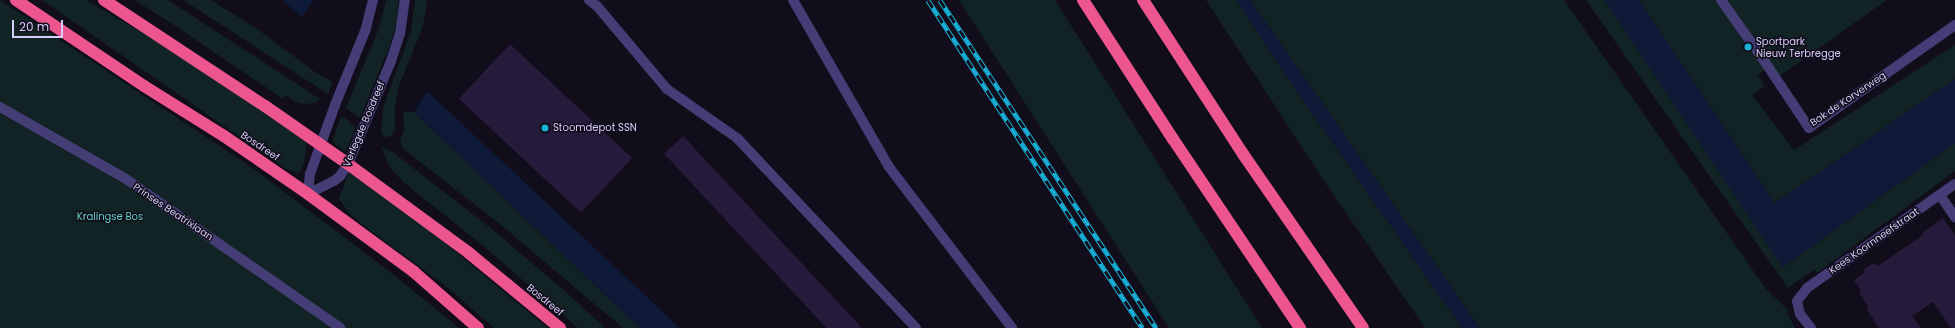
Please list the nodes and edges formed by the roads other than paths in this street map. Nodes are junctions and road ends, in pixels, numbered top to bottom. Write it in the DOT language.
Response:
graph roads {
  1 [pos="16,0"];
  2 [pos="104,0"];
  3 [pos="373,0"];
  4 [pos="405,0"];
  5 [pos="589,0"];
  6 [pos="793,0"];
  7 [pos="1083,0"];
  8 [pos="1143,0"];
  9 [pos="1721,0"];
  10 [pos="1955,25"];
  11 [pos="0,107"];
  12 [pos="320,145"];
  13 [pos="348,164"];
  14 [pos="1955,184"];
  15 [pos="308,194"];
  16 [pos="1940,195"];
  17 [pos="1955,217"];
  18 [pos="340,328"];
  19 [pos="478,328"];
  20 [pos="560,328"];
  21 [pos="916,328"];
  22 [pos="1012,328"];
  23 [pos="1300,328"];
  24 [pos="1363,328"];
  25 [pos="1811,328"];
  1 -- 15 [label="highway, Bosdreef"];
  2 -- 12 [label="highway, Bosdreef"];
  3 -- 12 [label="street"];
  4 -- 13 [label="street, Verlegde Bosdreef"];
  5 -- 21 [label="street"];
  6 -- 22 [label="street"];
  7 -- 23 [label="highway"];
  8 -- 24 [label="highway"];
  9 -- 10 [label="street, Bok de Korverweg"];
  11 -- 18 [label="street, Prinses Beatrixlaan"];
  12 -- 13 [label="highway, Bosdreef"];
  12 -- 15 [label="street"];
  13 -- 15 [label="street, Verlegde Bosdreef"];
  13 -- 20 [label="highway, Bosdreef"];
  14 -- 16 [label="street, Kees Koornneefstraat"];
  15 -- 19 [label="highway, Bosdreef"];
  16 -- 17 [label="street"];
  16 -- 25 [label="street, Kees Koornneefstraat"];
}
